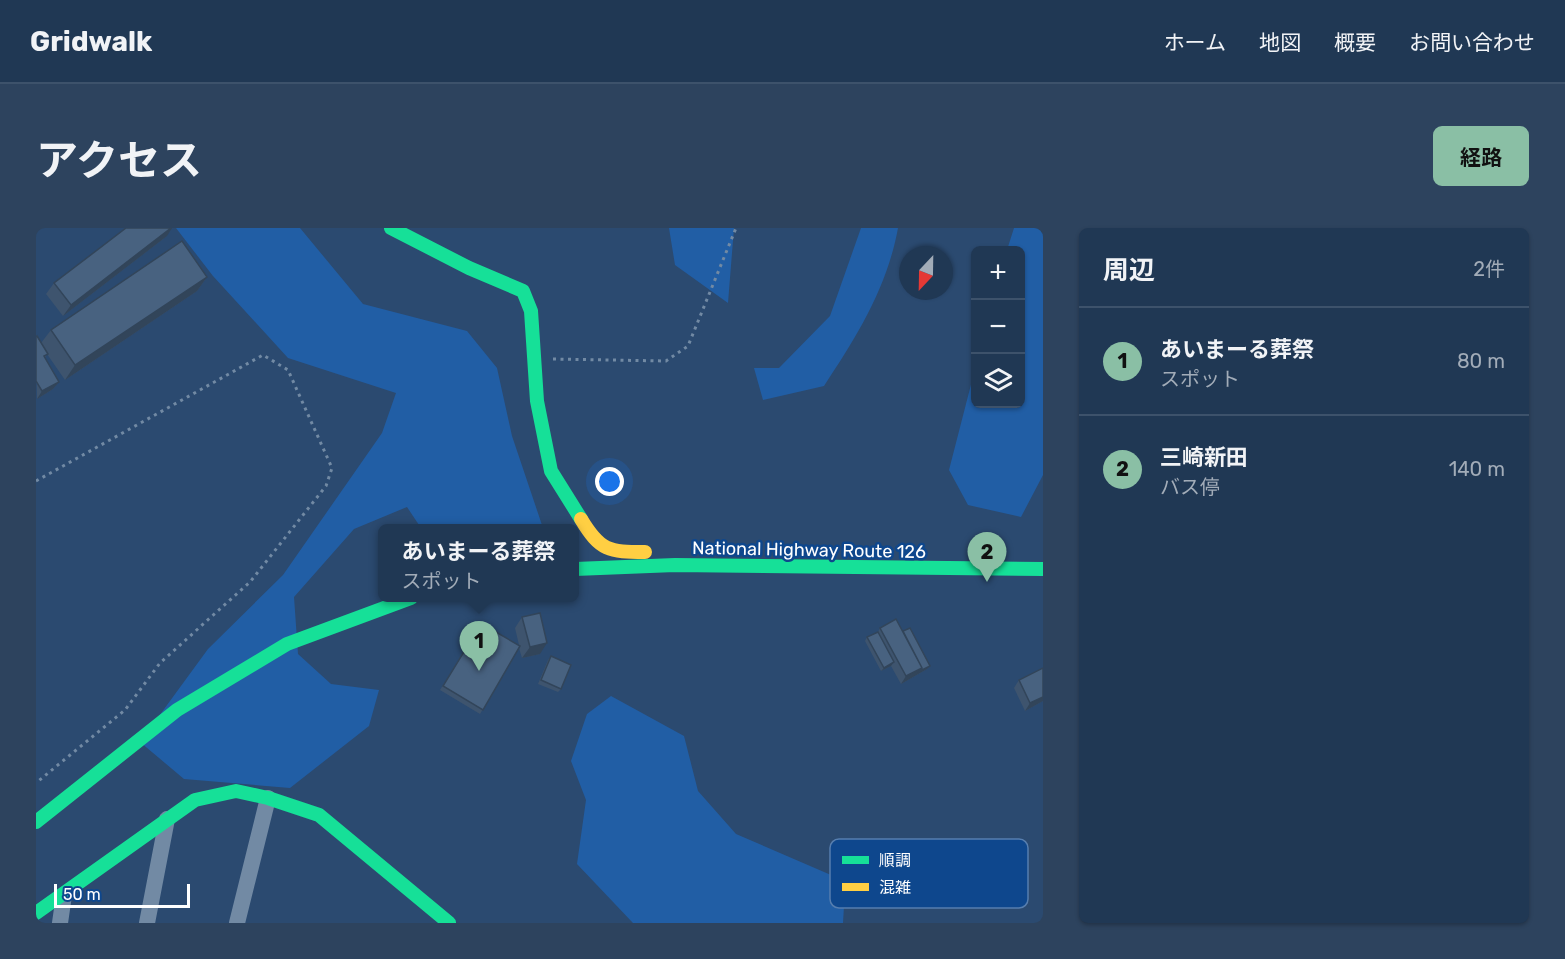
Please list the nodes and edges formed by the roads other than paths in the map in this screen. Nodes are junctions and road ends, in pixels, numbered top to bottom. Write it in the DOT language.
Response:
graph roads {
  1 [pos="391,228"];
  2 [pos="675,565"];
  3 [pos="579,569"];
  4 [pos="1043,569"];
  5 [pos="398,602"];
  6 [pos="268,798"];
  7 [pos="167,819"];
  8 [pos="36,822"];
  9 [pos="64,895"];
  10 [pos="36,913"];
  11 [pos="60,923"];
  12 [pos="147,923"];
  13 [pos="237,923"];
  14 [pos="449,923"];
  1 -- 2 [label="main road"];
  2 -- 3 [label="main road, National Highway Route 126"];
  2 -- 4 [label="main road, National Highway Route 126"];
  5 -- 8 [label="main road"];
  6 -- 7 [label="main road"];
  6 -- 13 [label="street"];
  6 -- 14 [label="main road"];
  7 -- 9 [label="main road"];
  7 -- 12 [label="street"];
  9 -- 10 [label="main road"];
  9 -- 11 [label="street"];
}
